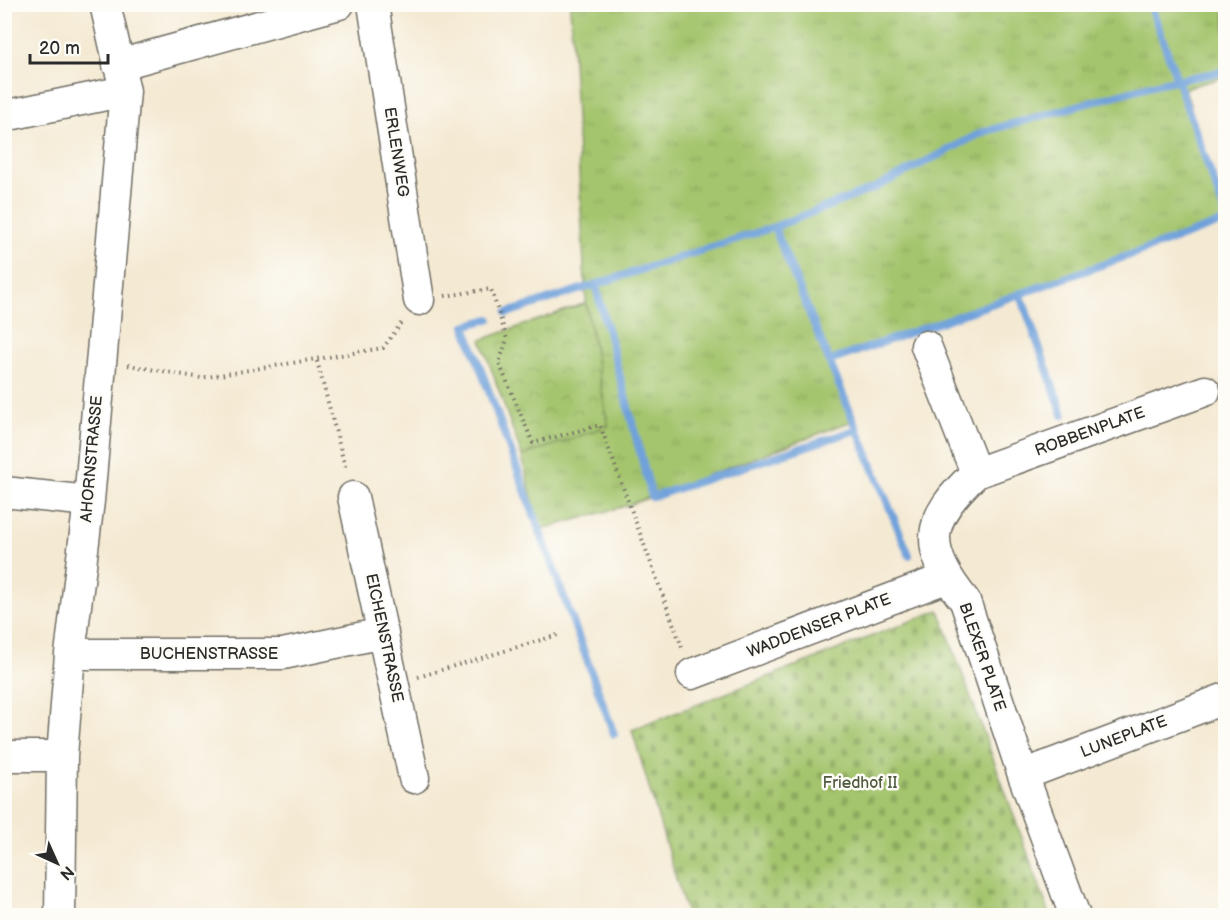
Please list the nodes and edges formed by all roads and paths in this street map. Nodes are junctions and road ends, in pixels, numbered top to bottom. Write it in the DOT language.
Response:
graph roads {
  1 [pos="105,4"];
  2 [pos="339,4"];
  3 [pos="373,4"];
  4 [pos="122,78"];
  5 [pos="4,116"];
  6 [pos="419,300"];
  7 [pos="926,346"];
  8 [pos="101,360"];
  9 [pos="317,361"];
  10 [pos="1205,391"];
  11 [pos="976,473"];
  12 [pos="4,492"];
  13 [pos="353,497"];
  14 [pos="89,501"];
  15 [pos="946,578"];
  16 [pos="383,633"];
  17 [pos="561,634"];
  18 [pos="70,654"];
  19 [pos="692,674"];
  20 [pos="394,685"];
  21 [pos="1226,698"];
  22 [pos="4,756"];
  23 [pos="62,756"];
  24 [pos="1023,775"];
  25 [pos="414,778"];
  26 [pos="60,915"];
  27 [pos="1075,915"];
  1 -- 4 [label="street, AHORNSTRASSE"];
  2 -- 4 [label="street"];
  3 -- 6 [label="street, ERLENWEG"];
  4 -- 5 [label="street"];
  4 -- 8 [label="street, AHORNSTRASSE"];
  6 -- 9 [label="path"];
  6 -- 19 [label="path"];
  7 -- 11 [label="street"];
  8 -- 9 [label="path"];
  8 -- 14 [label="street, AHORNSTRASSE"];
  9 -- 13 [label="path"];
  10 -- 11 [label="street, ROBBENPLATE"];
  11 -- 15 [label="street, BLEXER PLATE"];
  12 -- 14 [label="street"];
  13 -- 16 [label="street, EICHENSTRASSE"];
  14 -- 18 [label="street, AHORNSTRASSE"];
  15 -- 19 [label="street, WADDENSER PLATE"];
  15 -- 24 [label="street, BLEXER PLATE"];
  16 -- 18 [label="street, BUCHENSTRASSE"];
  16 -- 20 [label="street, EICHENSTRASSE"];
  17 -- 20 [label="path"];
  18 -- 23 [label="street, AHORNSTRASSE"];
  20 -- 25 [label="street, EICHENSTRASSE"];
  21 -- 24 [label="street, LUNEPLATE"];
  22 -- 23 [label="street"];
  23 -- 26 [label="street, AHORNSTRASSE"];
  24 -- 27 [label="street, BLEXER PLATE"];
}
